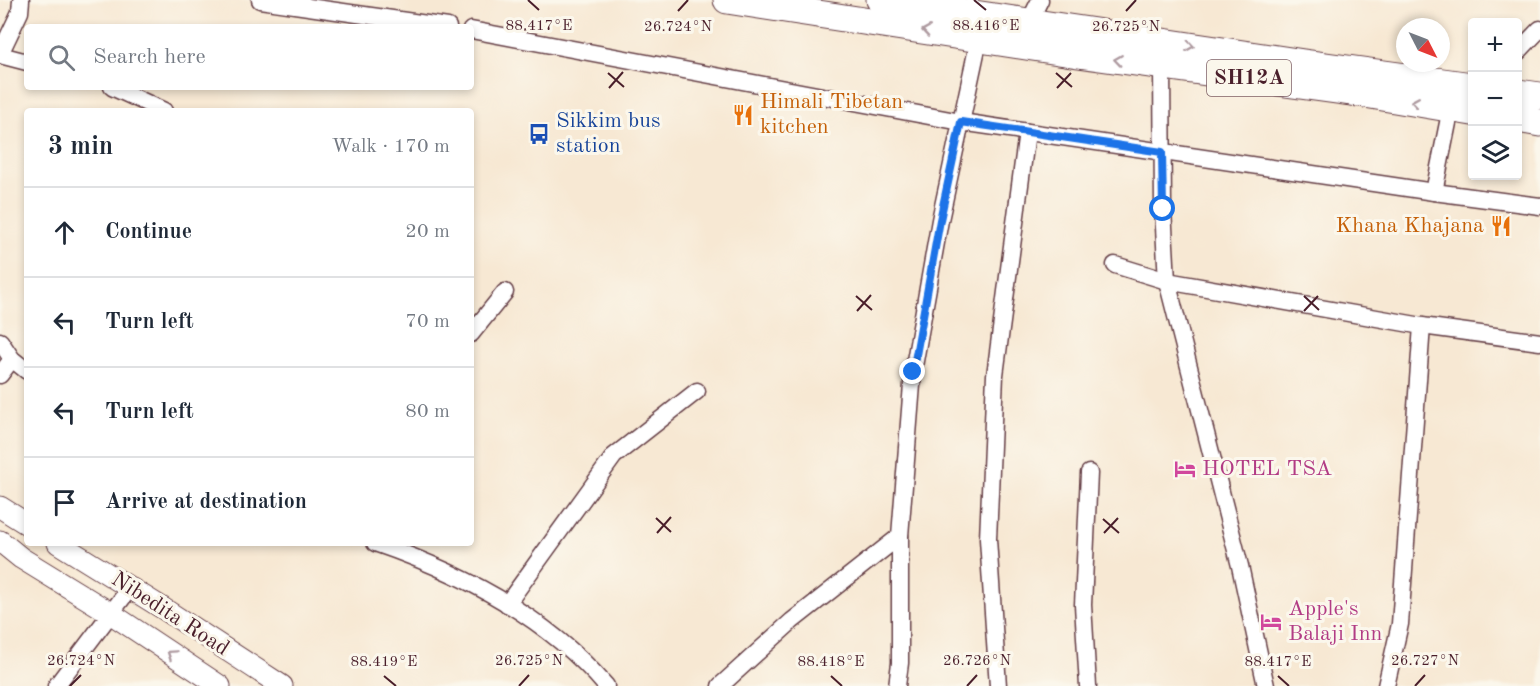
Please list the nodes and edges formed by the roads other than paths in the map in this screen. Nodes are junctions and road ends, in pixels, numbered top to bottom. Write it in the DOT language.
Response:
graph roads {
  1 [pos="21,0"];
  2 [pos="260,0"];
  3 [pos="727,0"];
  4 [pos="880,0"];
  5 [pos="1031,23"];
  6 [pos="427,24"];
  7 [pos="1540,29"];
  8 [pos="474,31"];
  9 [pos="979,39"];
  10 [pos="1522,48"];
  11 [pos="0,55"];
  12 [pos="24,61"];
  13 [pos="1162,66"];
  14 [pos="1468,85"];
  15 [pos="118,90"];
  16 [pos="1522,94"];
  17 [pos="1540,96"];
  18 [pos="158,108"];
  19 [pos="1462,110"];
  20 [pos="1522,120"];
  21 [pos="961,122"];
  22 [pos="1540,123"];
  23 [pos="1027,132"];
  24 [pos="1162,152"];
  25 [pos="1434,192"];
  26 [pos="1540,206"];
  27 [pos="1114,265"];
  28 [pos="1167,281"];
  29 [pos="505,292"];
  30 [pos="1422,326"];
  31 [pos="474,329"];
  32 [pos="0,341"];
  33 [pos="1540,342"];
  34 [pos="12,359"];
  35 [pos="24,369"];
  36 [pos="0,375"];
  37 [pos="697,391"];
  38 [pos="1089,473"];
  39 [pos="0,507"];
  40 [pos="24,522"];
  41 [pos="900,536"];
  42 [pos="0,541"];
  43 [pos="63,546"];
  44 [pos="384,546"];
  45 [pos="130,588"];
  46 [pos="507,604"];
  47 [pos="111,614"];
  48 [pos="273,684"];
  49 [pos="56,686"];
  50 [pos="220,686"];
  51 [pos="606,686"];
  52 [pos="720,686"];
  53 [pos="897,686"];
  54 [pos="998,686"];
  55 [pos="1088,686"];
  56 [pos="1266,686"];
  57 [pos="1386,686"];
  1 -- 11 [label="street"];
  2 -- 6 [label="street"];
  9 -- 3 [label="main road, SH12A, one-way"];
  4 -- 5 [label="main road, SH12A"];
  5 -- 9 [label="main road, SH12A"];
  13 -- 5 [label="main road, SH12A, one-way"];
  5 -- 14 [label="main road, SH12A, one-way"];
  7 -- 10 [label="street"];
  8 -- 21 [label="street"];
  9 -- 21 [label="street"];
  11 -- 12 [label="street"];
  19 -- 13 [label="main road, SH12A, one-way"];
  13 -- 24 [label="street"];
  15 -- 18 [label="street"];
  16 -- 17 [label="main road"];
  19 -- 25 [label="street"];
  20 -- 22 [label="main road"];
  21 -- 23 [label="street"];
  21 -- 41 [label="street"];
  23 -- 24 [label="street"];
  23 -- 54 [label="street"];
  24 -- 25 [label="street"];
  24 -- 28 [label="street"];
  25 -- 26 [label="street"];
  27 -- 28 [label="street"];
  28 -- 30 [label="street"];
  28 -- 56 [label="street"];
  29 -- 31 [label="street"];
  30 -- 33 [label="street"];
  30 -- 57 [label="street"];
  32 -- 34 [label="street"];
  34 -- 35 [label="street"];
  34 -- 36 [label="street"];
  37 -- 46 [label="street"];
  38 -- 55 [label="street"];
  39 -- 40 [label="street"];
  41 -- 52 [label="street"];
  41 -- 53 [label="street"];
  42 -- 47 [label="street"];
  43 -- 45 [label="street, Nibedita Road"];
  44 -- 46 [label="street"];
  45 -- 47 [label="street"];
  45 -- 48 [label="street, Nibedita Road"];
  46 -- 51 [label="street"];
  47 -- 49 [label="street"];
  50 -- 47 [label="street, one-way"];
}
